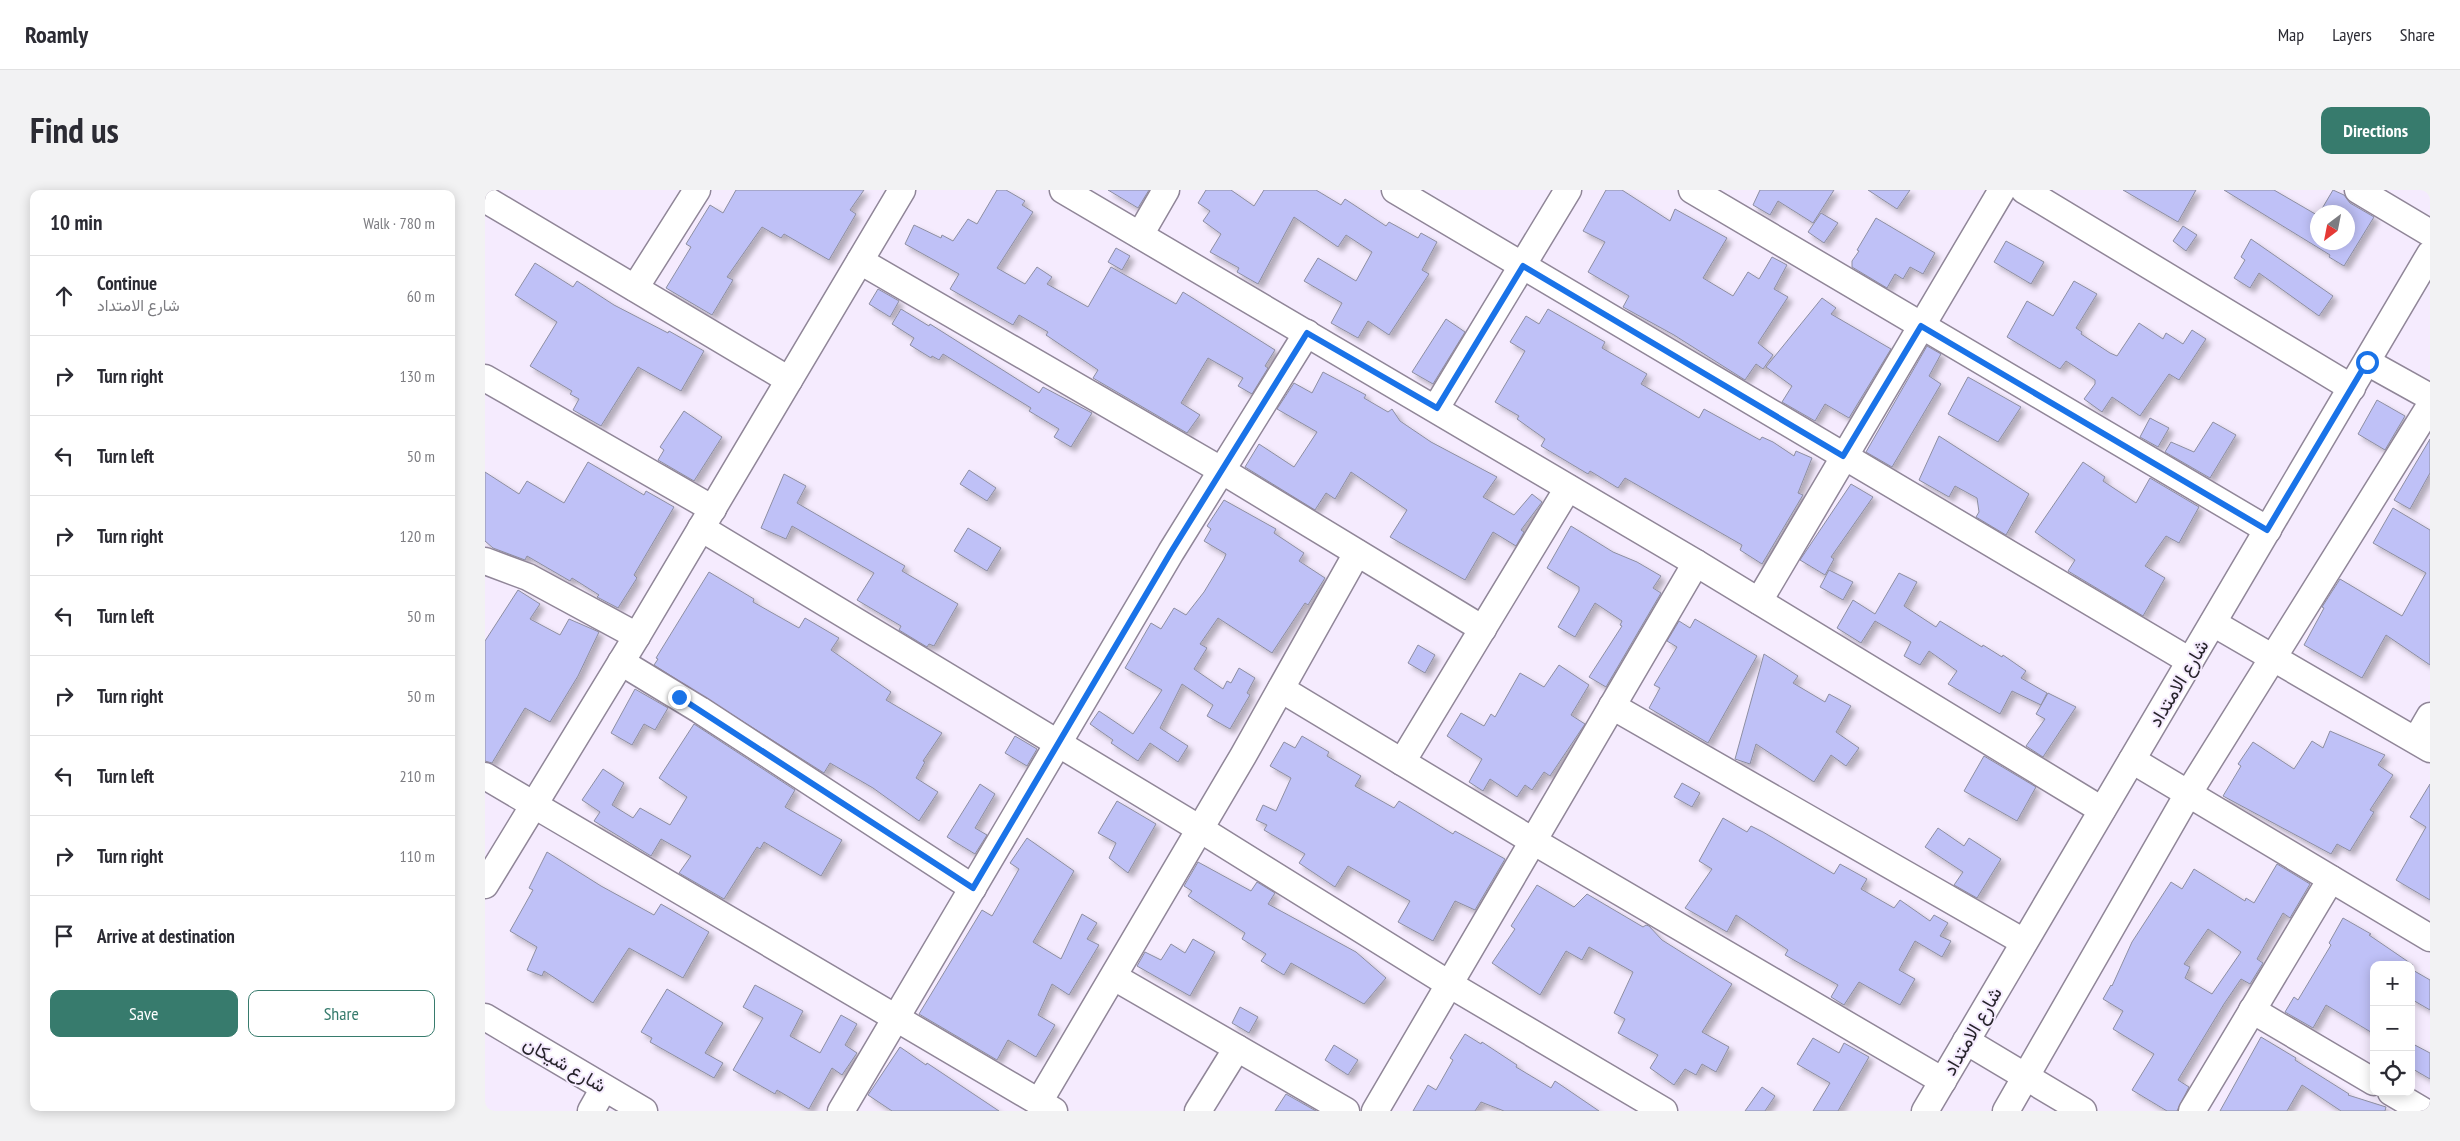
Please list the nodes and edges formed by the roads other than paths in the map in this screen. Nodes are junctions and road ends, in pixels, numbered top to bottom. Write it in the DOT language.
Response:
graph roads {
  1 [pos="489,190"];
  2 [pos="697,190"];
  3 [pos="902,190"];
  4 [pos="1063,190"];
  5 [pos="1166,190"];
  6 [pos="1395,190"];
  7 [pos="1569,190"];
  8 [pos="1692,190"];
  9 [pos="2002,190"];
  10 [pos="2024,190"];
  11 [pos="2358,190"];
  12 [pos="485,198"];
  13 [pos="2430,233"];
  14 [pos="1139,235"];
  15 [pos="2430,254"];
  16 [pos="860,262"];
  17 [pos="1523,266"];
  18 [pos="635,288"];
  19 [pos="1921,326"];
  20 [pos="1307,333"];
  21 [pos="2367,362"];
  22 [pos="485,378"];
  23 [pos="789,380"];
  24 [pos="2352,388"];
  25 [pos="2430,397"];
  26 [pos="2430,406"];
  27 [pos="1437,408"];
  28 [pos="1843,456"];
  29 [pos="1221,470"];
  30 [pos="1568,488"];
  31 [pos="707,519"];
  32 [pos="2267,530"];
  33 [pos="1357,553"];
  34 [pos="485,561"];
  35 [pos="1696,563"];
  36 [pos="1759,601"];
  37 [pos="2213,623"];
  38 [pos="1483,629"];
  39 [pos="637,636"];
  40 [pos="2272,657"];
  41 [pos="2190,661"];
  42 [pos="621,662"];
  43 [pos="1281,689"];
  44 [pos="1612,706"];
  45 [pos="2430,716"];
  46 [pos="1058,744"];
  47 [pos="2423,745"];
  48 [pos="2132,760"];
  49 [pos="1402,762"];
  50 [pos="485,776"];
  51 [pos="2188,794"];
  52 [pos="533,805"];
  53 [pos="2102,810"];
  54 [pos="1200,829"];
  55 [pos="1533,841"];
  56 [pos="2331,879"];
  57 [pos="485,885"];
  58 [pos="973,888"];
  59 [pos="2428,931"];
  60 [pos="2024,942"];
  61 [pos="1114,976"];
  62 [pos="1449,984"];
  63 [pos="2252,1010"];
  64 [pos="485,1017"];
  65 [pos="897,1017"];
  66 [pos="1966,1042"];
  67 [pos="1237,1048"];
  68 [pos="2026,1076"];
  69 [pos="2370,1080"];
  70 [pos="1943,1081"];
  71 [pos="605,1088"];
  72 [pos="2398,1096"];
  73 [pos="1046,1106"];
  74 [pos="591,1111"];
  75 [pos="644,1111"];
  76 [pos="841,1111"];
  77 [pos="1198,1111"];
  78 [pos="1347,1111"];
  79 [pos="1375,1111"];
  80 [pos="1664,1111"];
  81 [pos="1925,1111"];
  82 [pos="2005,1111"];
  83 [pos="2083,1111"];
  84 [pos="2192,1111"];
  85 [pos="2423,1111"];
  1 -- 12 [label="street"];
  2 -- 18 [label="street"];
  3 -- 16 [label="street"];
  4 -- 14 [label="street"];
  5 -- 14 [label="street"];
  6 -- 17 [label="street"];
  7 -- 17 [label="street"];
  8 -- 19 [label="street"];
  9 -- 19 [label="street"];
  10 -- 24 [label="street"];
  11 -- 13 [label="street"];
  12 -- 18 [label="street"];
  14 -- 20 [label="street"];
  15 -- 21 [label="street, شارع الامتداد"];
  16 -- 23 [label="street"];
  16 -- 29 [label="street"];
  17 -- 27 [label="street"];
  17 -- 28 [label="street"];
  18 -- 23 [label="street"];
  19 -- 28 [label="street"];
  19 -- 32 [label="street"];
  20 -- 27 [label="street"];
  20 -- 29 [label="street"];
  21 -- 24 [label="street, شارع الامتداد"];
  21 -- 25 [label="street"];
  22 -- 31 [label="street"];
  23 -- 31 [label="street"];
  24 -- 32 [label="street, شارع الامتداد"];
  26 -- 40 [label="street"];
  27 -- 30 [label="street"];
  28 -- 36 [label="street"];
  28 -- 41 [label="street"];
  29 -- 33 [label="street"];
  29 -- 46 [label="street"];
  30 -- 35 [label="street"];
  30 -- 38 [label="street"];
  31 -- 39 [label="street"];
  31 -- 46 [label="street"];
  32 -- 37 [label="street, شارع الامتداد"];
  33 -- 38 [label="street"];
  33 -- 43 [label="street"];
  34 -- 39 [label="street"];
  35 -- 36 [label="street"];
  35 -- 44 [label="street"];
  36 -- 53 [label="street"];
  37 -- 40 [label="street"];
  37 -- 41 [label="street, شارع الامتداد"];
  38 -- 49 [label="street"];
  39 -- 42 [label="street"];
  40 -- 47 [label="street"];
  40 -- 51 [label="street"];
  41 -- 48 [label="street, شارع الامتداد"];
  42 -- 52 [label="street"];
  42 -- 58 [label="street"];
  43 -- 49 [label="street"];
  43 -- 54 [label="street"];
  44 -- 55 [label="street"];
  44 -- 60 [label="street"];
  45 -- 47 [label="street"];
  46 -- 54 [label="street"];
  46 -- 58 [label="street"];
  48 -- 51 [label="street"];
  48 -- 53 [label="street, شارع الامتداد"];
  49 -- 55 [label="street"];
  50 -- 52 [label="street"];
  51 -- 56 [label="street"];
  51 -- 68 [label="street"];
  52 -- 57 [label="street"];
  52 -- 65 [label="street"];
  53 -- 60 [label="street, شارع الامتداد"];
  54 -- 61 [label="street"];
  54 -- 62 [label="street"];
  55 -- 62 [label="street"];
  55 -- 70 [label="street"];
  56 -- 59 [label="street"];
  56 -- 63 [label="street"];
  58 -- 65 [label="street"];
  60 -- 66 [label="street, شارع الامتداد"];
  61 -- 67 [label="street"];
  61 -- 73 [label="street"];
  62 -- 79 [label="street"];
  62 -- 80 [label="street"];
  63 -- 69 [label="street"];
  63 -- 84 [label="street"];
  64 -- 71 [label="street, شارع شيكان"];
  65 -- 73 [label="street"];
  65 -- 76 [label="street"];
  66 -- 68 [label="street"];
  66 -- 70 [label="street, شارع الامتداد"];
  67 -- 77 [label="street"];
  67 -- 78 [label="street"];
  68 -- 82 [label="street"];
  68 -- 83 [label="street"];
  70 -- 81 [label="street, شارع الامتداد"];
  71 -- 74 [label="street"];
  71 -- 75 [label="street, شارع شيكان"];
  72 -- 85 [label="street"];
}
